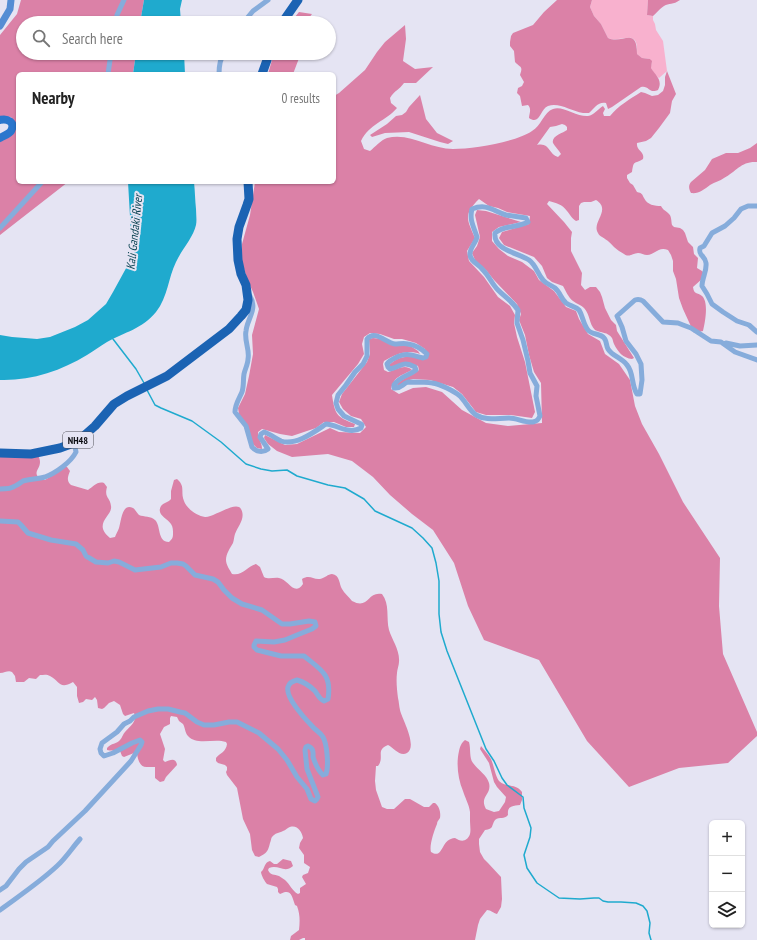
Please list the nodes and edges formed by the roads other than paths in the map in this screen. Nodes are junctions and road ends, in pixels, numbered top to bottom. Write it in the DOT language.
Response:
graph roads {
  1 [pos="11,0"];
  2 [pos="124,0"];
  3 [pos="268,0"];
  4 [pos="298,0"];
  5 [pos="117,16"];
  6 [pos="249,16"];
  7 [pos="287,16"];
  8 [pos="0,26"];
  9 [pos="110,60"];
  10 [pos="220,60"];
  11 [pos="267,60"];
  12 [pos="108,72"];
  13 [pos="219,72"];
  14 [pos="263,72"];
  15 [pos="0,120"];
  16 [pos="0,138"];
  17 [pos="40,184"];
  18 [pos="248,184"];
  19 [pos="757,206"];
  20 [pos="0,228"];
  21 [pos="246,293"];
  22 [pos="757,332"];
  23 [pos="725,344"];
  24 [pos="757,345"];
  25 [pos="757,360"];
  26 [pos="71,444"];
  27 [pos="0,453"];
  28 [pos="0,489"];
  29 [pos="0,521"];
  30 [pos="80,839"];
  31 [pos="0,890"];
  32 [pos="0,910"];
  1 -- 8 [label="main road"];
  2 -- 5 [label="street"];
  3 -- 6 [label="street"];
  4 -- 7 [label="highway"];
  9 -- 12 [label="street"];
  10 -- 13 [label="street"];
  11 -- 14 [label="highway"];
  15 -- 16 [label="main road"];
  17 -- 20 [label="street"];
  18 -- 21 [label="highway, NH48"];
  19 -- 22 [label="street"];
  21 -- 23 [label="street"];
  21 -- 26 [label="highway, NH48"];
  23 -- 24 [label="street"];
  23 -- 25 [label="street"];
  26 -- 27 [label="highway, NH48"];
  26 -- 28 [label="street"];
  29 -- 31 [label="street"];
  30 -- 32 [label="street"];
}
